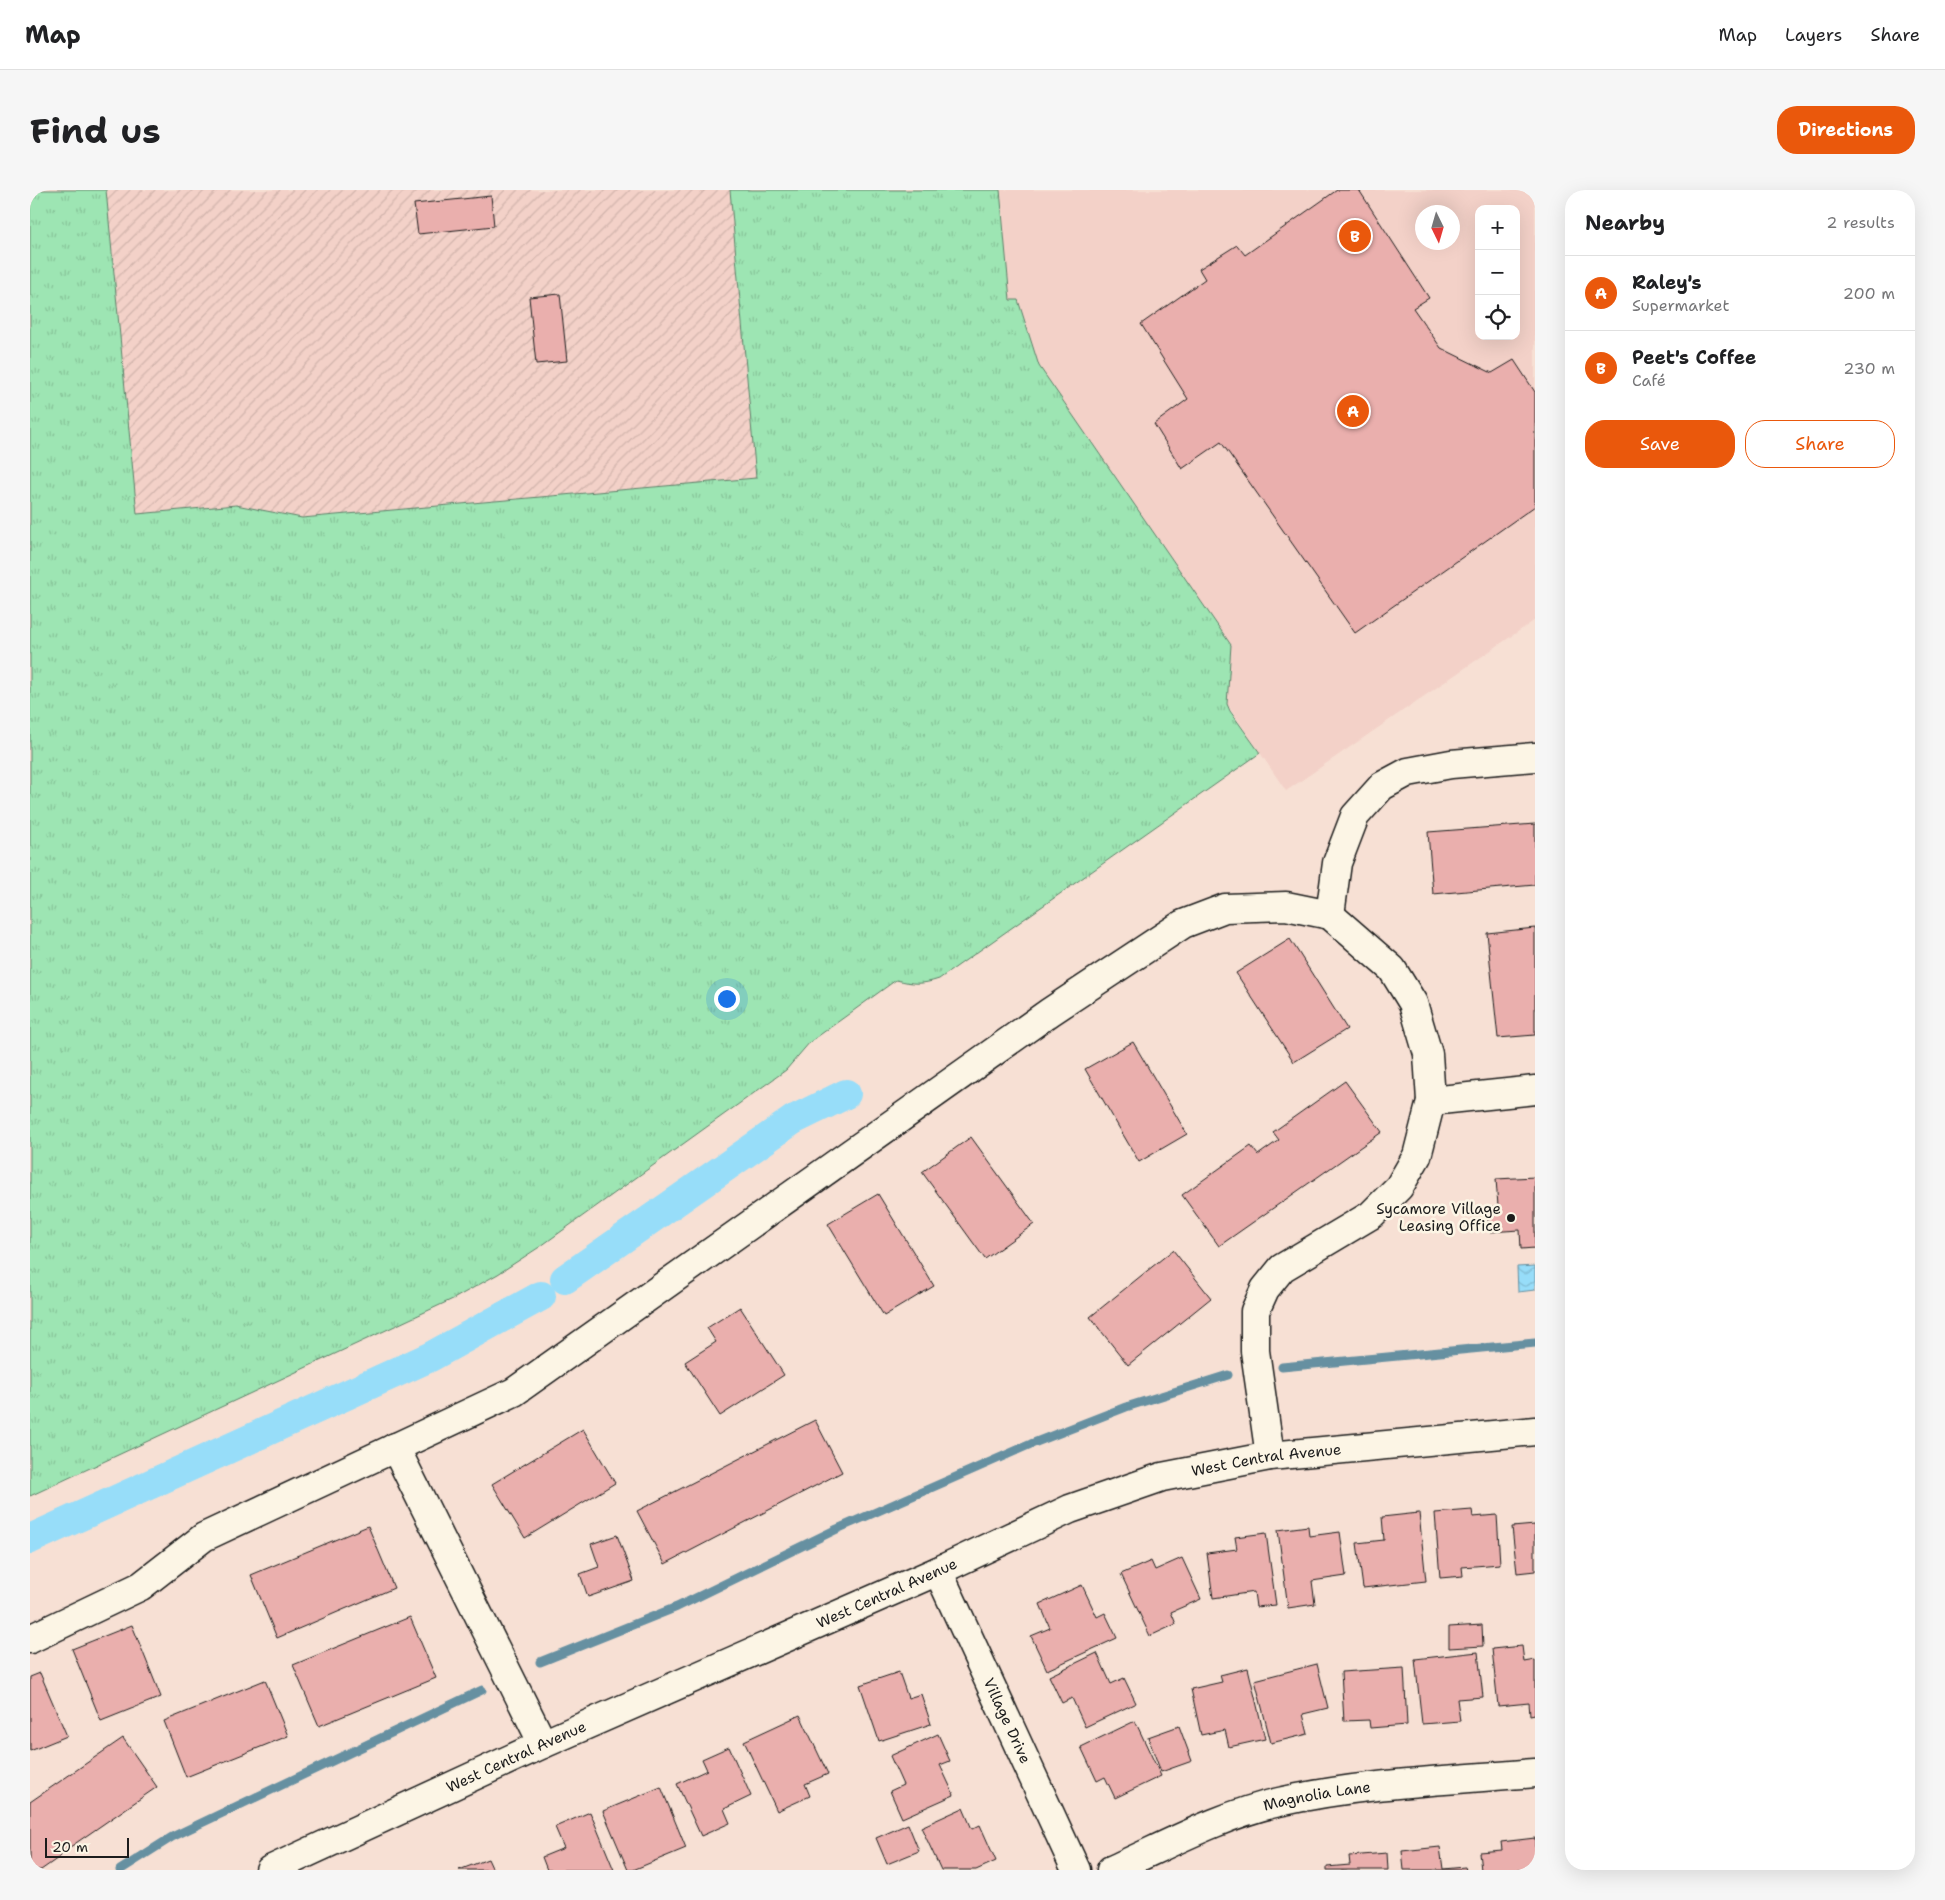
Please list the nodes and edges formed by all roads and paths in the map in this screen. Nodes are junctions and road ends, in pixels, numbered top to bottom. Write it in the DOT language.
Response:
graph roads {
  1 [pos="1535,757"];
  2 [pos="1330,915"];
  3 [pos="1535,1090"];
  4 [pos="1431,1101"];
  5 [pos="1535,1431"];
  6 [pos="395,1447"];
  7 [pos="1270,1456"];
  8 [pos="938,1571"];
  9 [pos="30,1639"];
  10 [pos="543,1744"];
  11 [pos="1535,1773"];
  12 [pos="270,1870"];
  13 [pos="1076,1870"];
  14 [pos="1111,1870"];
  1 -- 2 [label="street"];
  2 -- 4 [label="street"];
  2 -- 6 [label="street"];
  3 -- 4 [label="street"];
  4 -- 7 [label="street"];
  5 -- 7 [label="street, West Central Avenue"];
  6 -- 9 [label="street"];
  6 -- 10 [label="street"];
  7 -- 8 [label="street, West Central Avenue"];
  8 -- 10 [label="street, West Central Avenue"];
  8 -- 13 [label="street, Village Drive"];
  10 -- 12 [label="street, West Central Avenue"];
  11 -- 14 [label="street, Magnolia Lane"];
}
